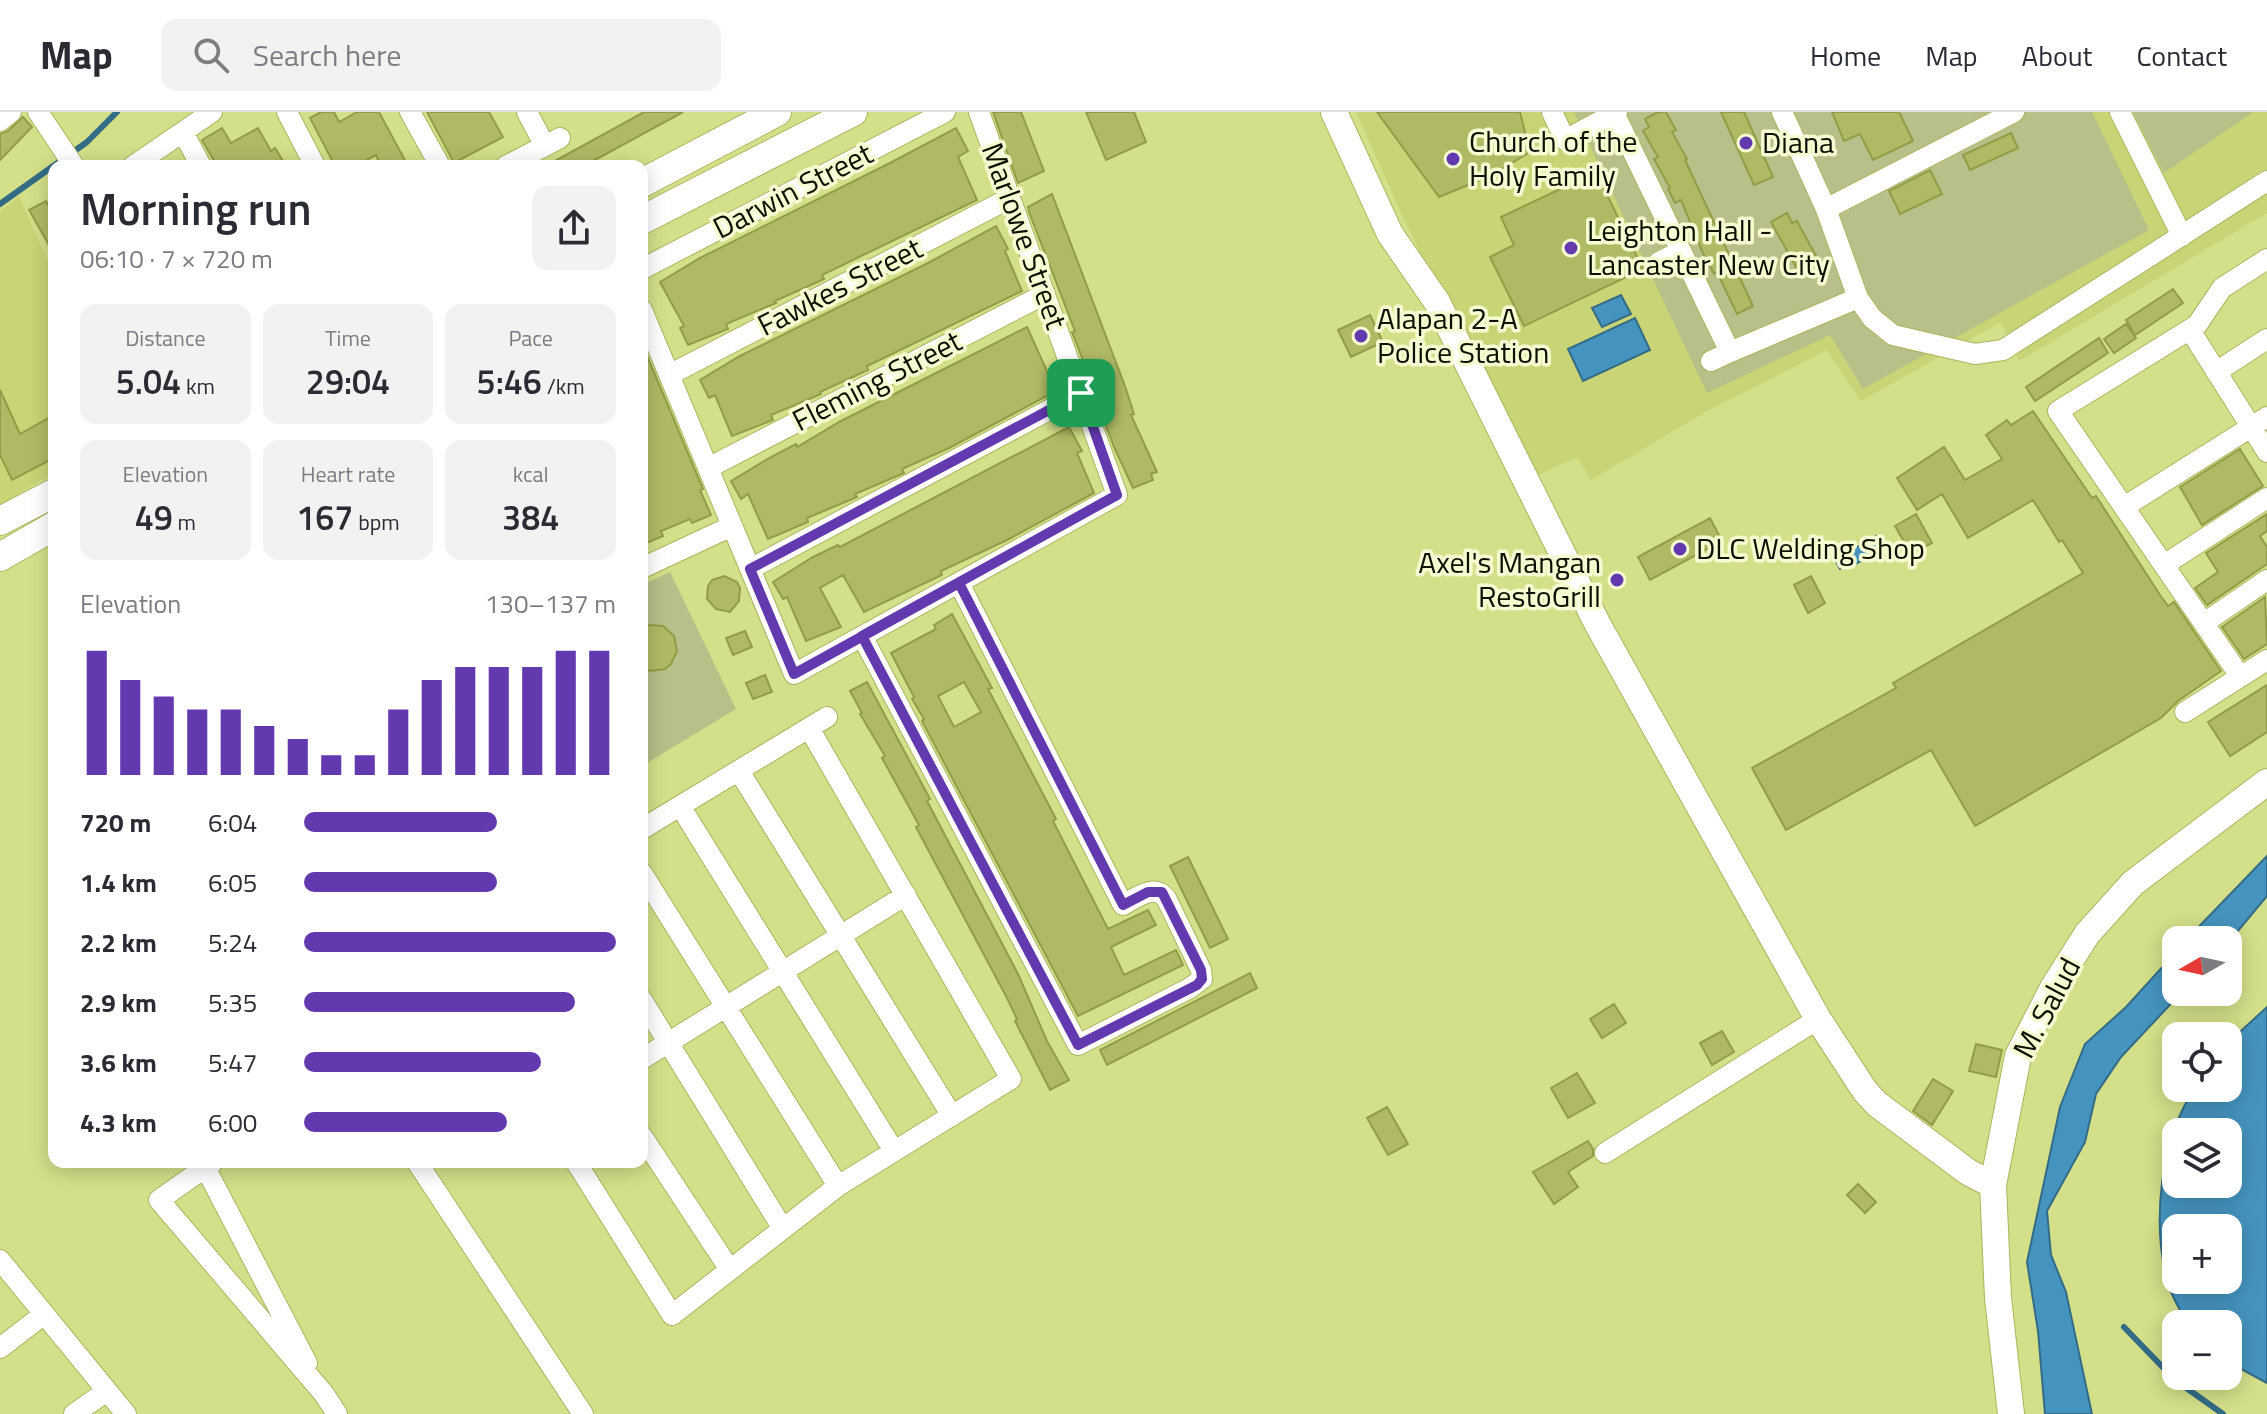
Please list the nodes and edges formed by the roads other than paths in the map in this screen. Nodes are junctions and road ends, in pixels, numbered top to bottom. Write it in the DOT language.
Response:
graph roads {
  1 [pos="11,112"];
  2 [pos="38,112"];
  3 [pos="212,112"];
  4 [pos="287,112"];
  5 [pos="410,112"];
  6 [pos="527,112"];
  7 [pos="777,112"];
  8 [pos="853,112"];
  9 [pos="945,112"];
  10 [pos="979,112"];
  11 [pos="1334,112"];
  12 [pos="1552,112"];
  13 [pos="1616,112"];
  14 [pos="1782,112"];
  15 [pos="2014,112"];
  16 [pos="2120,112"];
  17 [pos="0,121"];
  18 [pos="183,132"];
  19 [pos="70,160"];
  20 [pos="142,160"];
  21 [pos="198,160"];
  22 [pos="312,160"];
  23 [pos="437,160"];
  24 [pos="518,160"];
  25 [pos="648,180"];
  26 [pos="2267,181"];
  27 [pos="1010,198"];
  28 [pos="1826,209"];
  29 [pos="648,217"];
  30 [pos="2182,236"];
  31 [pos="1681,251"];
  32 [pos="2267,259"];
  33 [pos="1659,262"];
  34 [pos="648,266"];
  35 [pos="1045,294"];
  36 [pos="1858,298"];
  37 [pos="648,324"];
  38 [pos="2190,330"];
  39 [pos="2267,339"];
  40 [pos="2216,372"];
  41 [pos="669,375"];
  42 [pos="1081,393"];
  43 [pos="2259,422"];
  44 [pos="2267,452"];
  45 [pos="708,468"];
  46 [pos="48,496"];
  47 [pos="2267,498"];
  48 [pos="2124,507"];
  49 [pos="0,521"];
  50 [pos="732,526"];
  51 [pos="48,529"];
  52 [pos="0,557"];
  53 [pos="648,565"];
  54 [pos="2164,565"];
  55 [pos="750,569"];
  56 [pos="2267,580"];
  57 [pos="959,583"];
  58 [pos="2204,623"];
  59 [pos="862,636"];
  60 [pos="2267,660"];
  61 [pos="2240,676"];
  62 [pos="2185,712"];
  63 [pos="827,717"];
  64 [pos="809,728"];
  65 [pos="739,771"];
  66 [pos="2267,782"];
  67 [pos="680,806"];
  68 [pos="648,825"];
  69 [pos="648,883"];
  70 [pos="906,895"];
  71 [pos="840,935"];
  72 [pos="783,972"];
  73 [pos="726,1007"];
  74 [pos="648,1010"];
  75 [pos="1818,1019"];
  76 [pos="668,1043"];
  77 [pos="648,1055"];
  78 [pos="952,1116"];
  79 [pos="648,1145"];
  80 [pos="894,1151"];
  81 [pos="1605,1153"];
  82 [pos="205,1168"];
  83 [pos="211,1168"];
  84 [pos="421,1168"];
  85 [pos="580,1168"];
  86 [pos="1993,1185"];
  87 [pos="838,1186"];
  88 [pos="783,1229"];
  89 [pos="0,1260"];
  90 [pos="730,1270"];
  91 [pos="43,1315"];
  92 [pos="0,1348"];
  93 [pos="107,1391"];
  94 [pos="324,1394"];
  95 [pos="74,1414"];
  96 [pos="126,1414"];
  97 [pos="337,1414"];
  98 [pos="583,1414"];
  99 [pos="2011,1414"];
  1 -- 17 [label="street"];
  2 -- 19 [label="street"];
  3 -- 18 [label="street"];
  4 -- 22 [label="street"];
  5 -- 23 [label="street"];
  6 -- 24 [label="street"];
  7 -- 25 [label="main road"];
  8 -- 29 [label="main road"];
  9 -- 34 [label="street, Darwin Street"];
  10 -- 27 [label="street, Marlowe Street"];
  11 -- 75 [label="street"];
  12 -- 13 [label="street"];
  13 -- 31 [label="street"];
  14 -- 28 [label="street"];
  15 -- 28 [label="street"];
  16 -- 30 [label="street"];
  18 -- 20 [label="street"];
  18 -- 21 [label="street"];
  26 -- 30 [label="street"];
  27 -- 35 [label="street, Marlowe Street"];
  27 -- 41 [label="street, Fawkes Street"];
  28 -- 36 [label="street"];
  30 -- 36 [label="street"];
  31 -- 33 [label="street"];
  31 -- 36 [label="street"];
  32 -- 38 [label="street"];
  35 -- 42 [label="street, Marlowe Street"];
  35 -- 45 [label="street, Fleming Street"];
  37 -- 41 [label="street"];
  38 -- 40 [label="street"];
  38 -- 48 [label="street"];
  39 -- 40 [label="street"];
  40 -- 43 [label="street"];
  41 -- 45 [label="street"];
  42 -- 55 [label="street"];
  42 -- 57 [label="street, Marlowe Street"];
  43 -- 44 [label="street"];
  43 -- 48 [label="street"];
  45 -- 50 [label="street"];
  46 -- 49 [label="main road"];
  47 -- 54 [label="street"];
  48 -- 54 [label="street"];
  50 -- 53 [label="street"];
  50 -- 55 [label="street"];
  51 -- 52 [label="main road"];
  54 -- 58 [label="street"];
  55 -- 59 [label="street"];
  56 -- 58 [label="street"];
  57 -- 59 [label="street"];
  57 -- 59 [label="street"];
  58 -- 61 [label="street"];
  60 -- 61 [label="street"];
  61 -- 62 [label="street"];
  63 -- 64 [label="street"];
  64 -- 65 [label="street"];
  64 -- 70 [label="street"];
  65 -- 67 [label="street"];
  65 -- 71 [label="street"];
  66 -- 86 [label="street, M. Salud"];
  67 -- 68 [label="street"];
  67 -- 72 [label="street"];
  69 -- 73 [label="street"];
  70 -- 71 [label="street"];
  70 -- 78 [label="street"];
  71 -- 72 [label="street"];
  71 -- 78 [label="street"];
  72 -- 73 [label="street"];
  72 -- 80 [label="street"];
  73 -- 76 [label="street"];
  73 -- 87 [label="street"];
  74 -- 76 [label="street"];
  75 -- 81 [label="street"];
  75 -- 86 [label="street"];
  76 -- 77 [label="street"];
  76 -- 88 [label="street"];
  78 -- 80 [label="street"];
  79 -- 90 [label="street"];
  80 -- 87 [label="street"];
  82 -- 94 [label="street"];
  83 -- 94 [label="street"];
  84 -- 98 [label="street"];
  85 -- 90 [label="street"];
  86 -- 99 [label="street, M. Salud"];
  87 -- 88 [label="street"];
  88 -- 90 [label="street"];
  89 -- 91 [label="street"];
  91 -- 92 [label="street"];
  91 -- 93 [label="street"];
  93 -- 95 [label="street"];
  93 -- 96 [label="street"];
  94 -- 97 [label="street"];
}
